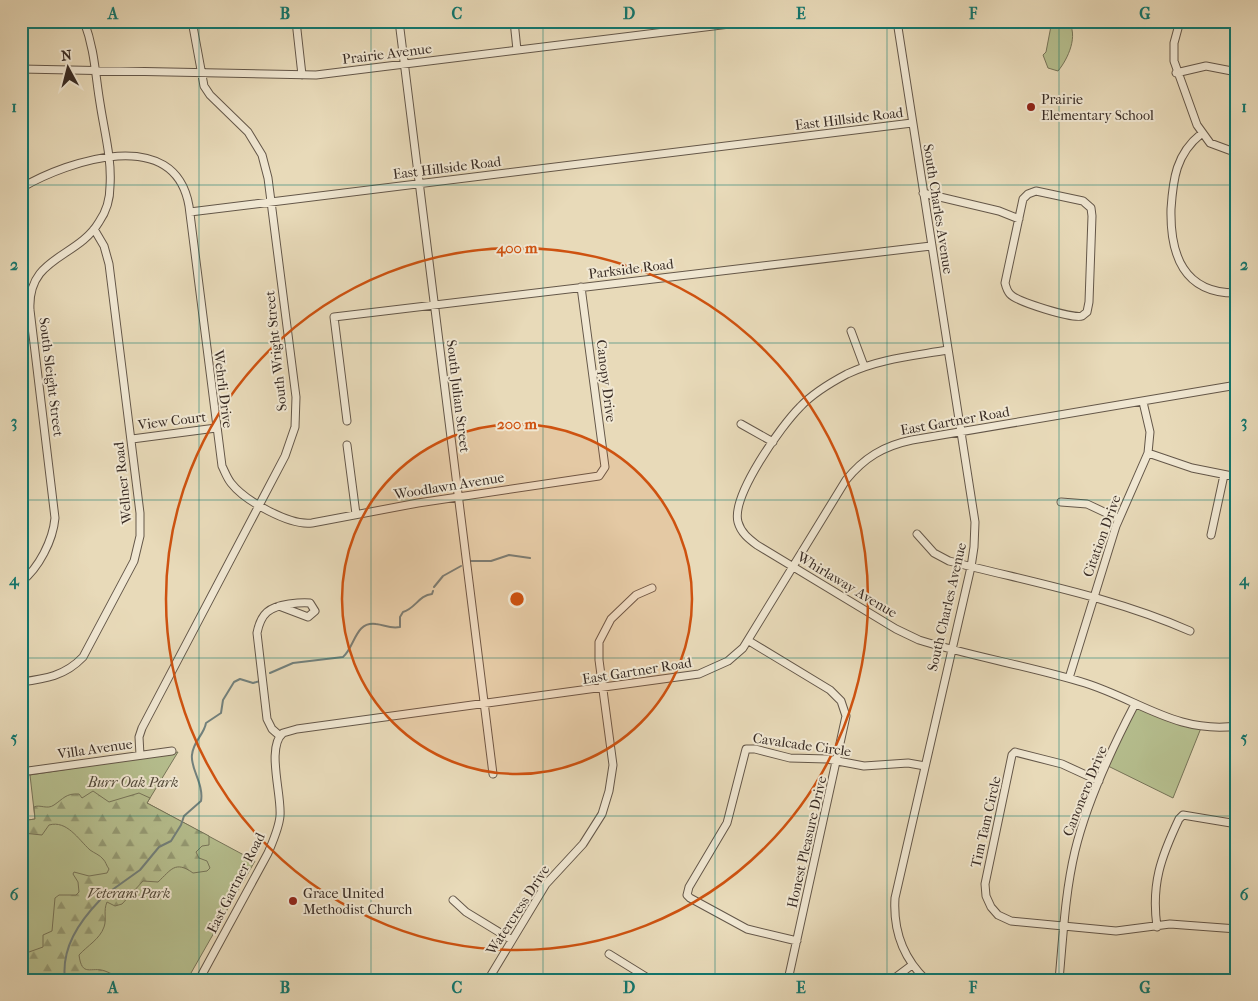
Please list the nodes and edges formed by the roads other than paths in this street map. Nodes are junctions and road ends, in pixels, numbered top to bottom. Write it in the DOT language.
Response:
graph roads {
  1 [pos="84,21"];
  2 [pos="192,21"];
  3 [pos="296,21"];
  4 [pos="399,21"];
  5 [pos="514,21"];
  6 [pos="754,21"];
  7 [pos="897,21"];
  8 [pos="1180,21"];
  9 [pos="517,50"];
  10 [pos="404,64"];
  11 [pos="21,69"];
  12 [pos="96,70"];
  13 [pos="200,72"];
  14 [pos="1237,72"];
  15 [pos="1176,73"];
  16 [pos="302,75"];
  17 [pos="912,123"];
  18 [pos="1201,134"];
  19 [pos="1237,152"];
  20 [pos="109,159"];
  21 [pos="418,184"];
  22 [pos="21,188"];
  23 [pos="923,193"];
  24 [pos="272,203"];
  25 [pos="190,212"];
  26 [pos="1019,219"];
  27 [pos="94,229"];
  28 [pos="931,246"];
  29 [pos="581,287"];
  30 [pos="1237,293"];
  31 [pos="434,305"];
  32 [pos="851,330"];
  33 [pos="947,350"];
  34 [pos="864,366"];
  35 [pos="1237,385"];
  36 [pos="1143,402"];
  37 [pos="347,421"];
  38 [pos="741,424"];
  39 [pos="216,428"];
  40 [pos="960,432"];
  41 [pos="132,439"];
  42 [pos="773,442"];
  43 [pos="347,445"];
  44 [pos="1148,453"];
  45 [pos="599,476"];
  46 [pos="1224,476"];
  47 [pos="1237,477"];
  48 [pos="457,497"];
  49 [pos="1061,502"];
  50 [pos="260,505"];
  51 [pos="356,514"];
  52 [pos="1119,519"];
  53 [pos="303,524"];
  54 [pos="917,534"];
  55 [pos="1211,535"];
  56 [pos="794,567"];
  57 [pos="970,567"];
  58 [pos="21,582"];
  59 [pos="652,588"];
  60 [pos="1093,597"];
  61 [pos="278,606"];
  62 [pos="1190,631"];
  63 [pos="749,641"];
  64 [pos="951,648"];
  65 [pos="1069,678"];
  66 [pos="21,682"];
  67 [pos="603,689"];
  68 [pos="484,704"];
  69 [pos="1136,704"];
  70 [pos="1237,726"];
  71 [pos="280,736"];
  72 [pos="172,751"];
  73 [pos="140,755"];
  74 [pos="838,761"];
  75 [pos="924,766"];
  76 [pos="21,772"];
  77 [pos="493,774"];
  78 [pos="1099,781"];
  79 [pos="1237,824"];
  80 [pos="453,900"];
  81 [pos="1064,927"];
  82 [pos="1157,927"];
  83 [pos="1236,929"];
  84 [pos="512,940"];
  85 [pos="797,941"];
  86 [pos="609,954"];
  87 [pos="912,965"];
  88 [pos="199,980"];
  89 [pos="488,980"];
  90 [pos="651,980"];
  91 [pos="788,980"];
  92 [pos="892,980"];
  93 [pos="926,980"];
  94 [pos="1059,980"];
  1 -- 12 [label="street, South Sleight Street"];
  2 -- 13 [label="street, South Wright Street"];
  3 -- 16 [label="street"];
  4 -- 10 [label="street, South Julian Street"];
  5 -- 9 [label="street"];
  6 -- 9 [label="street, Prairie Avenue"];
  7 -- 17 [label="street, South Charles Avenue"];
  8 -- 15 [label="street"];
  9 -- 10 [label="street, Prairie Avenue"];
  10 -- 16 [label="street, Prairie Avenue"];
  10 -- 21 [label="street, South Julian Street"];
  11 -- 12 [label="street, Prairie Avenue"];
  12 -- 13 [label="street, Prairie Avenue"];
  12 -- 20 [label="street, South Sleight Street"];
  13 -- 16 [label="street, Prairie Avenue"];
  13 -- 24 [label="street, South Wright Street"];
  14 -- 15 [label="street"];
  15 -- 18 [label="street"];
  17 -- 21 [label="street, East Hillside Road"];
  17 -- 23 [label="street, South Charles Avenue"];
  18 -- 19 [label="street"];
  18 -- 30 [label="street"];
  20 -- 22 [label="street"];
  20 -- 25 [label="street"];
  20 -- 27 [label="street, South Sleight Street"];
  21 -- 24 [label="street, East Hillside Road"];
  21 -- 31 [label="street, South Julian Street"];
  23 -- 26 [label="street"];
  23 -- 28 [label="street, South Charles Avenue"];
  24 -- 25 [label="street, East Hillside Road"];
  24 -- 50 [label="street, South Wright Street"];
  25 -- 39 [label="street, Wehrli Drive"];
  26 -- 26 [label="street"];
  27 -- 41 [label="street, Wellner Road"];
  27 -- 58 [label="street, South Sleight Street"];
  28 -- 29 [label="street, Parkside Road"];
  28 -- 33 [label="street, South Charles Avenue"];
  29 -- 31 [label="street, Parkside Road"];
  29 -- 45 [label="street, Canopy Drive"];
  31 -- 37 [label="street, Parkside Road"];
  31 -- 48 [label="street, South Julian Street"];
  32 -- 34 [label="street"];
  33 -- 34 [label="street, Whirlaway Avenue"];
  33 -- 40 [label="street, South Charles Avenue"];
  34 -- 42 [label="street, Whirlaway Avenue"];
  35 -- 36 [label="street, East Gartner Road"];
  36 -- 40 [label="street, East Gartner Road"];
  36 -- 44 [label="street, Citation Drive"];
  38 -- 42 [label="street"];
  39 -- 41 [label="street, View Court"];
  39 -- 50 [label="street, Wehrli Drive"];
  40 -- 56 [label="street, East Gartner Road"];
  40 -- 57 [label="street, South Charles Avenue"];
  41 -- 66 [label="street, Wellner Road"];
  42 -- 56 [label="street, Whirlaway Avenue"];
  43 -- 51 [label="street"];
  44 -- 46 [label="street"];
  44 -- 52 [label="street, Citation Drive"];
  45 -- 48 [label="street, Woodlawn Avenue"];
  46 -- 47 [label="street"];
  46 -- 55 [label="street"];
  48 -- 51 [label="street, Woodlawn Avenue"];
  48 -- 68 [label="street, South Julian Street"];
  49 -- 52 [label="street"];
  50 -- 53 [label="street, Wehrli Drive"];
  50 -- 73 [label="street, South Wright Street"];
  51 -- 53 [label="street, Woodlawn Avenue"];
  52 -- 60 [label="street, Citation Drive"];
  54 -- 57 [label="street"];
  56 -- 63 [label="street, East Gartner Road"];
  56 -- 64 [label="street, Whirlaway Avenue"];
  57 -- 60 [label="street"];
  57 -- 64 [label="street, South Charles Avenue"];
  59 -- 67 [label="street, Watercress Drive"];
  60 -- 62 [label="street"];
  60 -- 65 [label="street, Citation Drive"];
  61 -- 71 [label="street"];
  63 -- 67 [label="street, East Gartner Road"];
  63 -- 74 [label="street, Honest Pleasure Drive"];
  64 -- 65 [label="street, Whirlaway Avenue"];
  64 -- 75 [label="street, South Charles Avenue"];
  65 -- 69 [label="street, Whirlaway Avenue"];
  67 -- 68 [label="street, East Gartner Road"];
  67 -- 84 [label="street, Watercress Drive"];
  68 -- 71 [label="street, East Gartner Road"];
  68 -- 77 [label="street, South Julian Street"];
  69 -- 70 [label="street, Whirlaway Avenue"];
  69 -- 78 [label="street, Canonero Drive"];
  71 -- 88 [label="street, East Gartner Road"];
  72 -- 73 [label="street, Villa Avenue"];
  73 -- 76 [label="street, Villa Avenue"];
  74 -- 75 [label="street, Cavalcade Circle"];
  74 -- 85 [label="street, Honest Pleasure Drive"];
  74 -- 85 [label="street, Cavalcade Circle"];
  75 -- 87 [label="street, South Charles Avenue"];
  78 -- 81 [label="street, Canonero Drive"];
  78 -- 81 [label="street, Tim Tam Circle"];
  79 -- 82 [label="street"];
  80 -- 84 [label="street"];
  81 -- 82 [label="street"];
  81 -- 94 [label="street, Canonero Drive"];
  82 -- 83 [label="street"];
  84 -- 89 [label="street, Watercress Drive"];
  85 -- 91 [label="street, Honest Pleasure Drive"];
  86 -- 90 [label="street"];
  87 -- 92 [label="street"];
  87 -- 93 [label="street, South Charles Avenue"];
}
